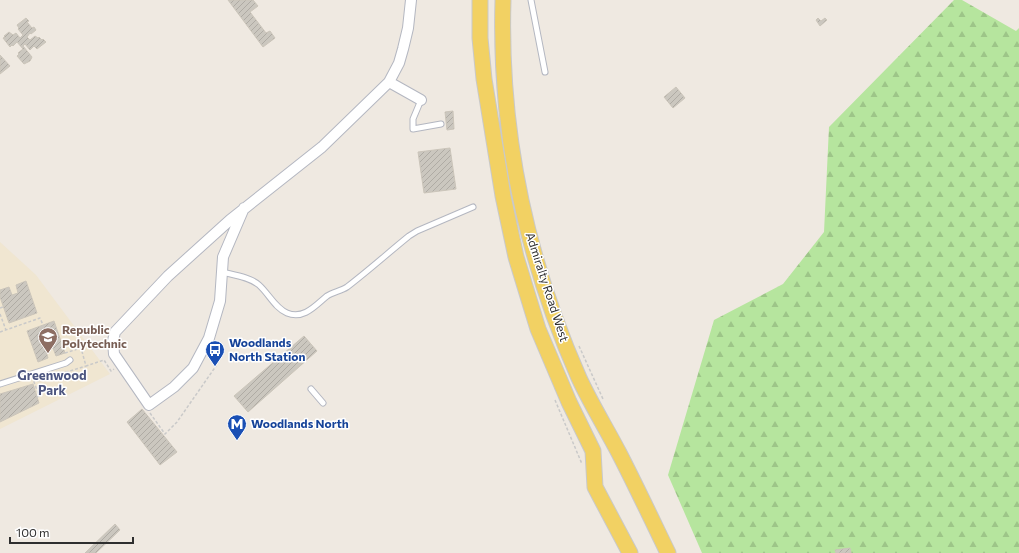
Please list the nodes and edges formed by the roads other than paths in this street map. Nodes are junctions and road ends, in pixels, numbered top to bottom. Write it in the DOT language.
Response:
graph roads {
  1 [pos="411,0"];
  2 [pos="480,0"];
  3 [pos="503,0"];
  4 [pos="531,0"];
  5 [pos="545,72"];
  6 [pos="389,82"];
  7 [pos="421,100"];
  8 [pos="441,124"];
  9 [pos="473,207"];
  10 [pos="244,208"];
  11 [pos="222,272"];
  12 [pos="70,360"];
  13 [pos="0,384"];
  14 [pos="310,389"];
  15 [pos="323,403"];
  16 [pos="630,553"];
  17 [pos="668,553"];
  1 -- 6 [label="street"];
  2 -- 16 [label="main road, Admiralty Road West"];
  3 -- 17 [label="main road, Admiralty Road West"];
  4 -- 5 [label="lane"];
  6 -- 7 [label="street"];
  6 -- 10 [label="street"];
  7 -- 8 [label="lane"];
  9 -- 11 [label="lane"];
  10 -- 11 [label="street"];
  10 -- 11 [label="street"];
  12 -- 13 [label="lane"];
  14 -- 15 [label="lane"];
}
